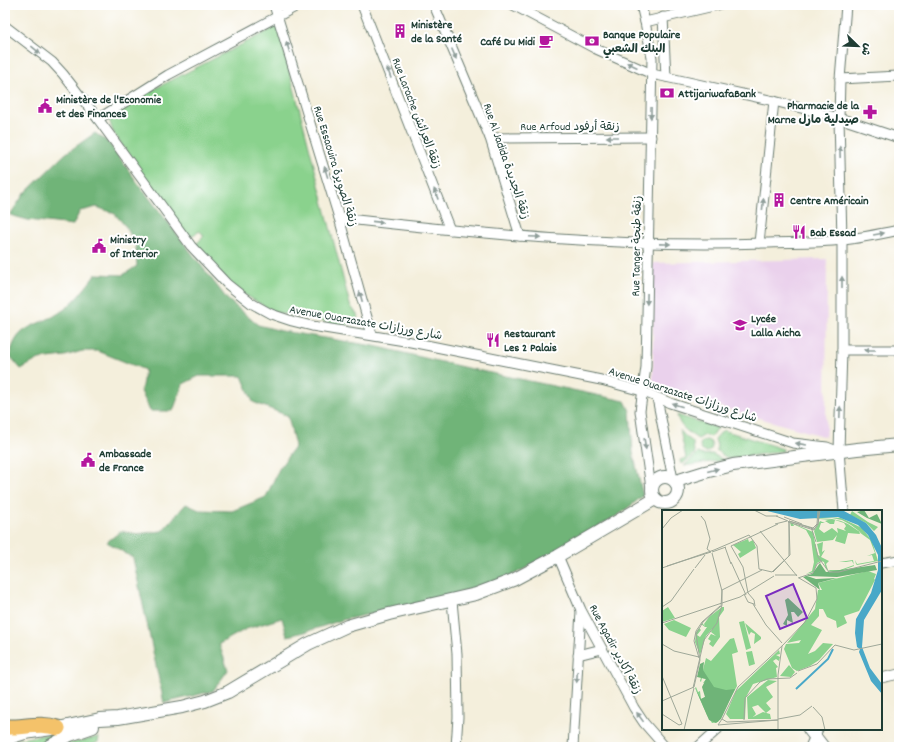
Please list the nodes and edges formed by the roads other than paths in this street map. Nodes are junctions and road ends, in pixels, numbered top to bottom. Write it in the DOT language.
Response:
graph roads {
  1 [pos="274,5"];
  2 [pos="299,5"];
  3 [pos="362,5"];
  4 [pos="434,5"];
  5 [pos="512,5"];
  6 [pos="641,5"];
  7 [pos="718,5"];
  8 [pos="846,5"];
  9 [pos="279,16"];
  10 [pos="663,17"];
  11 [pos="646,22"];
  12 [pos="5,26"];
  13 [pos="652,74"];
  14 [pos="898,76"];
  15 [pos="666,77"];
  16 [pos="840,79"];
  17 [pos="774,101"];
  18 [pos="98,118"];
  19 [pos="839,118"];
  20 [pos="651,137"];
  21 [pos="490,138"];
  22 [pos="899,138"];
  23 [pos="339,218"];
  24 [pos="450,230"];
  25 [pos="899,230"];
  26 [pos="520,236"];
  27 [pos="842,240"];
  28 [pos="759,243"];
  29 [pos="648,244"];
  30 [pos="372,334"];
  31 [pos="842,350"];
  32 [pos="899,350"];
  33 [pos="642,391"];
  34 [pos="657,398"];
  35 [pos="899,445"];
  36 [pos="839,451"];
  37 [pos="674,480"];
  38 [pos="653,493"];
  39 [pos="671,507"];
  40 [pos="844,510"];
  41 [pos="558,556"];
  42 [pos="899,560"];
  43 [pos="882,563"];
  44 [pos="452,600"];
  45 [pos="581,610"];
  46 [pos="602,649"];
  47 [pos="578,655"];
  48 [pos="899,674"];
  49 [pos="882,678"];
  50 [pos="118,718"];
  51 [pos="5,727"];
  52 [pos="58,728"];
  53 [pos="717,730"];
  54 [pos="813,735"];
  55 [pos="5,742"];
  56 [pos="48,747"];
  57 [pos="456,747"];
  58 [pos="573,747"];
  59 [pos="665,747"];
  60 [pos="698,747"];
  61 [pos="823,747"];
  1 -- 9 [label="street, Rue Essaouira زنقة الصويرة"];
  2 -- 9 [label="street"];
  24 -- 3 [label="street, Rue Larache زنقة العرائش, one-way"];
  4 -- 21 [label="street, Rue Al Jadida زنقة الجديدة, one-way"];
  13 -- 5 [label="street, one-way"];
  6 -- 11 [label="street, Rue Tanger زنقة طنجة"];
  7 -- 10 [label="street"];
  8 -- 16 [label="street"];
  9 -- 18 [label="street"];
  23 -- 9 [label="street, Rue Essaouira زنقة الصويرة, one-way"];
  10 -- 11 [label="street"];
  10 -- 15 [label="street"];
  11 -- 13 [label="street, Rue Tanger زنقة طنجة"];
  12 -- 18 [label="street, Avenue Ouarzazate شارع ورزازات, one-way"];
  13 -- 15 [label="street"];
  13 -- 20 [label="street, Rue Tanger زنقة طنجة, one-way"];
  14 -- 16 [label="street"];
  15 -- 17 [label="street"];
  16 -- 19 [label="street"];
  17 -- 19 [label="street"];
  28 -- 17 [label="street, one-way"];
  18 -- 30 [label="street, Avenue Ouarzazate شارع ورزازات"];
  19 -- 22 [label="street"];
  27 -- 19 [label="street, one-way"];
  20 -- 21 [label="street, Rue Arfoud زنقة أرفود, one-way"];
  20 -- 29 [label="street, Rue Tanger زنقة طنجة"];
  21 -- 26 [label="street, Rue Al Jadida زنقة الجديدة"];
  23 -- 24 [label="street, one-way"];
  30 -- 23 [label="street, Rue Essaouira زنقة الصويرة, one-way"];
  24 -- 26 [label="street"];
  27 -- 25 [label="street, one-way"];
  26 -- 29 [label="street, one-way"];
  27 -- 28 [label="street"];
  31 -- 27 [label="street, one-way"];
  29 -- 28 [label="street, one-way"];
  29 -- 33 [label="street, Rue Tanger زنقة طنجة, one-way"];
  30 -- 33 [label="street, Avenue Ouarzazate شارع ورزازات"];
  32 -- 31 [label="street, one-way"];
  36 -- 31 [label="street, one-way"];
  33 -- 34 [label="street, Avenue Ouarzazate شارع ورزازات"];
  33 -- 38 [label="street, Rue Tanger زنقة طنجة, one-way"];
  36 -- 34 [label="street, Avenue Ouarzazate شارع ورزازات, one-way"];
  34 -- 37 [label="street"];
  35 -- 36 [label="street"];
  37 -- 36 [label="street, one-way"];
  36 -- 40 [label="street"];
  37 -- 38 [label="street"];
  37 -- 39 [label="street"];
  38 -- 39 [label="street"];
  38 -- 41 [label="street"];
  41 -- 44 [label="street"];
  41 -- 45 [label="street, Rue Agadir زنقة أكادير"];
  42 -- 43 [label="street"];
  44 -- 50 [label="street"];
  44 -- 57 [label="street"];
  45 -- 46 [label="street, Rue Agadir زنقة أكادير"];
  45 -- 47 [label="street"];
  46 -- 47 [label="street"];
  59 -- 46 [label="street, Rue Agadir زنقة أكادير, one-way"];
  47 -- 58 [label="street, one-way"];
  48 -- 49 [label="street"];
  50 -- 52 [label="street"];
  50 -- 56 [label="street"];
  51 -- 52 [label="main road"];
  52 -- 55 [label="street"];
  53 -- 60 [label="street"];
  54 -- 61 [label="street"];
}
